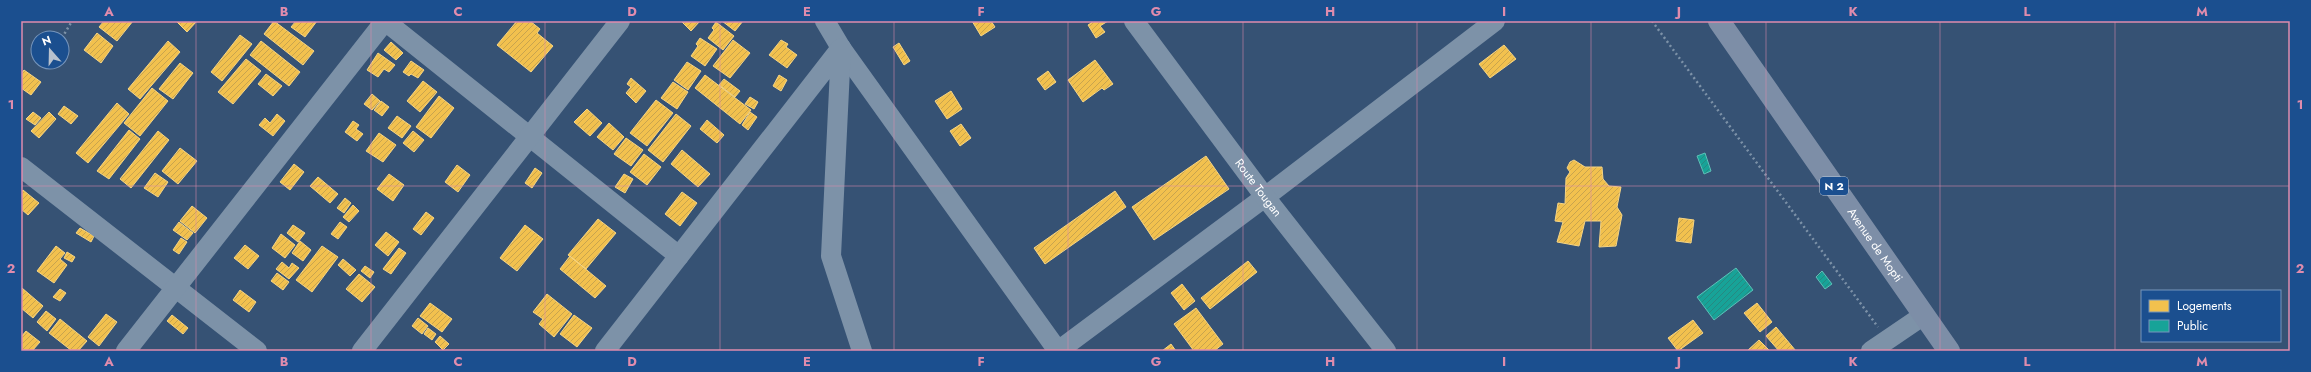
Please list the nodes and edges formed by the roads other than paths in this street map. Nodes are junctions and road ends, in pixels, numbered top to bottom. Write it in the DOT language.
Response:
graph roads {
  1 [pos="620,21"];
  2 [pos="825,21"];
  3 [pos="1134,21"];
  4 [pos="1495,21"];
  5 [pos="1719,21"];
  6 [pos="841,48"];
  7 [pos="530,136"];
  8 [pos="21,167"];
  9 [pos="1265,197"];
  10 [pos="679,256"];
  11 [pos="175,287"];
  12 [pos="1924,315"];
  13 [pos="1879,346"];
  14 [pos="126,351"];
  15 [pos="257,351"];
  16 [pos="362,351"];
  17 [pos="605,351"];
  18 [pos="862,351"];
  19 [pos="1386,351"];
  20 [pos="1950,351"];
  1 -- 7 [label="street"];
  2 -- 6 [label="street"];
  3 -- 9 [label="street, Route Tougan"];
  4 -- 9 [label="street"];
  5 -- 12 [label="main road, Avenue de Mopti / N 2"];
  6 -- 9 [label="street"];
  6 -- 10 [label="street"];
  6 -- 18 [label="street"];
  7 -- 10 [label="street"];
  7 -- 11 [label="street"];
  7 -- 16 [label="street"];
  8 -- 11 [label="street"];
  9 -- 19 [label="street, Route Tougan"];
  10 -- 17 [label="street"];
  11 -- 14 [label="street"];
  11 -- 15 [label="street"];
  12 -- 13 [label="street"];
  12 -- 20 [label="main road, Avenue de Mopti / N 2"];
}
